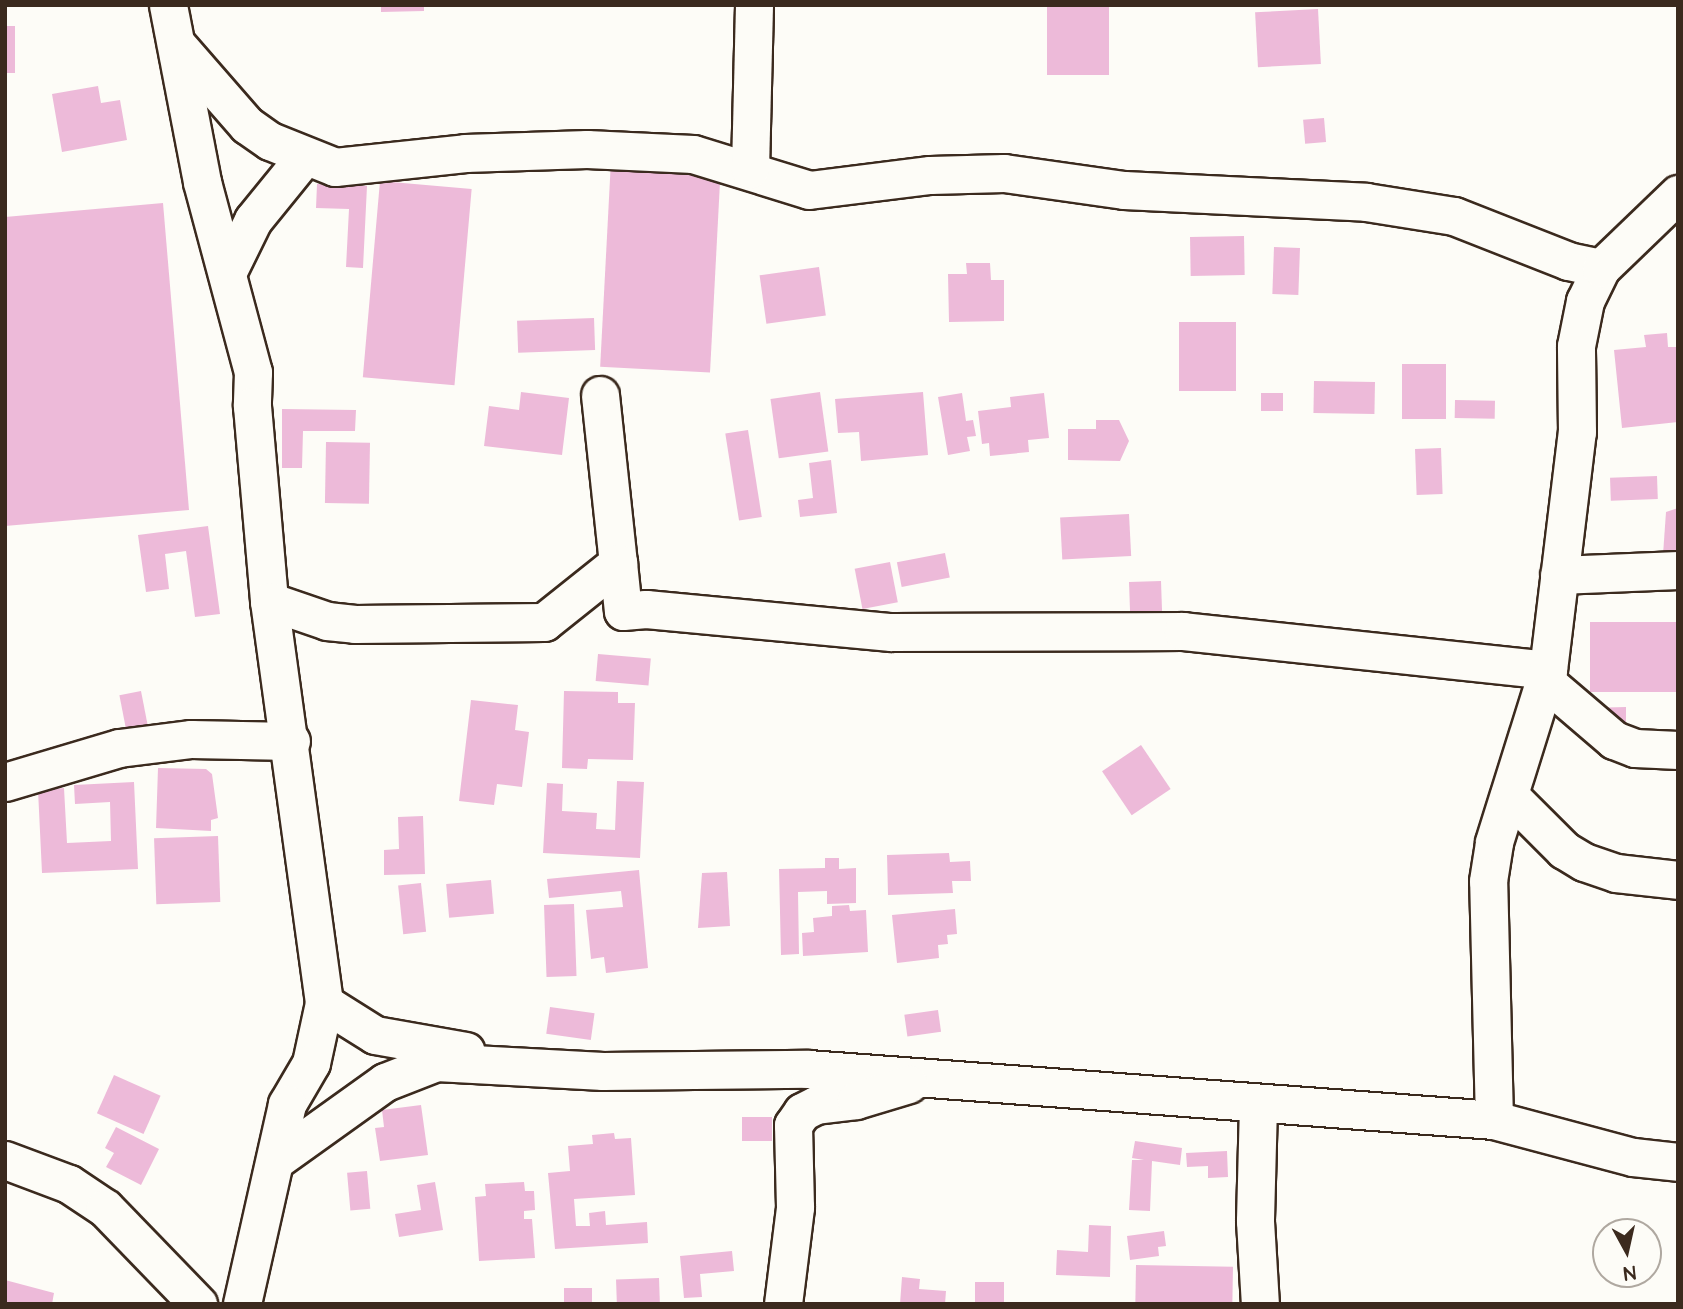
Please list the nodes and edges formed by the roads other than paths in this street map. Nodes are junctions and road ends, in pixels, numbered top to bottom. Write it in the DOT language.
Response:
graph roads {
  1 [pos="168,5"];
  2 [pos="754,5"];
  3 [pos="178,46"];
  4 [pos="305,156"];
  5 [pos="750,169"];
  6 [pos="1678,194"];
  7 [pos="1601,268"];
  8 [pos="227,273"];
  9 [pos="600,395"];
  10 [pos="618,563"];
  11 [pos="1678,570"];
  12 [pos="1559,575"];
  13 [pos="269,601"];
  14 [pos="1546,675"];
  15 [pos="291,741"];
  16 [pos="1678,750"];
  17 [pos="5,782"];
  18 [pos="1509,795"];
  19 [pos="1678,880"];
  20 [pos="324,1003"];
  21 [pos="648,1071"];
  22 [pos="928,1079"];
  23 [pos="1258,1105"];
  24 [pos="1494,1120"];
  25 [pos="5,1160"];
  26 [pos="276,1160"];
  27 [pos="1678,1162"];
  28 [pos="198,1304"];
  29 [pos="242,1304"];
  30 [pos="783,1304"];
  31 [pos="1260,1304"];
  1 -- 3 [label="street"];
  2 -- 5 [label="street"];
  3 -- 4 [label="street"];
  3 -- 8 [label="street"];
  4 -- 5 [label="street"];
  4 -- 8 [label="street"];
  5 -- 7 [label="street"];
  6 -- 7 [label="street"];
  7 -- 12 [label="street"];
  8 -- 13 [label="street"];
  9 -- 10 [label="street"];
  10 -- 13 [label="street"];
  10 -- 14 [label="street"];
  11 -- 12 [label="street"];
  12 -- 14 [label="street"];
  13 -- 15 [label="street"];
  14 -- 16 [label="street"];
  14 -- 18 [label="street"];
  15 -- 17 [label="street"];
  15 -- 20 [label="street"];
  18 -- 19 [label="street"];
  18 -- 24 [label="street"];
  20 -- 21 [label="street"];
  20 -- 26 [label="street"];
  21 -- 22 [label="street"];
  21 -- 26 [label="street"];
  22 -- 23 [label="street"];
  22 -- 30 [label="street"];
  23 -- 24 [label="street"];
  23 -- 31 [label="street"];
  24 -- 27 [label="street"];
  25 -- 28 [label="street"];
  26 -- 29 [label="street"];
}
